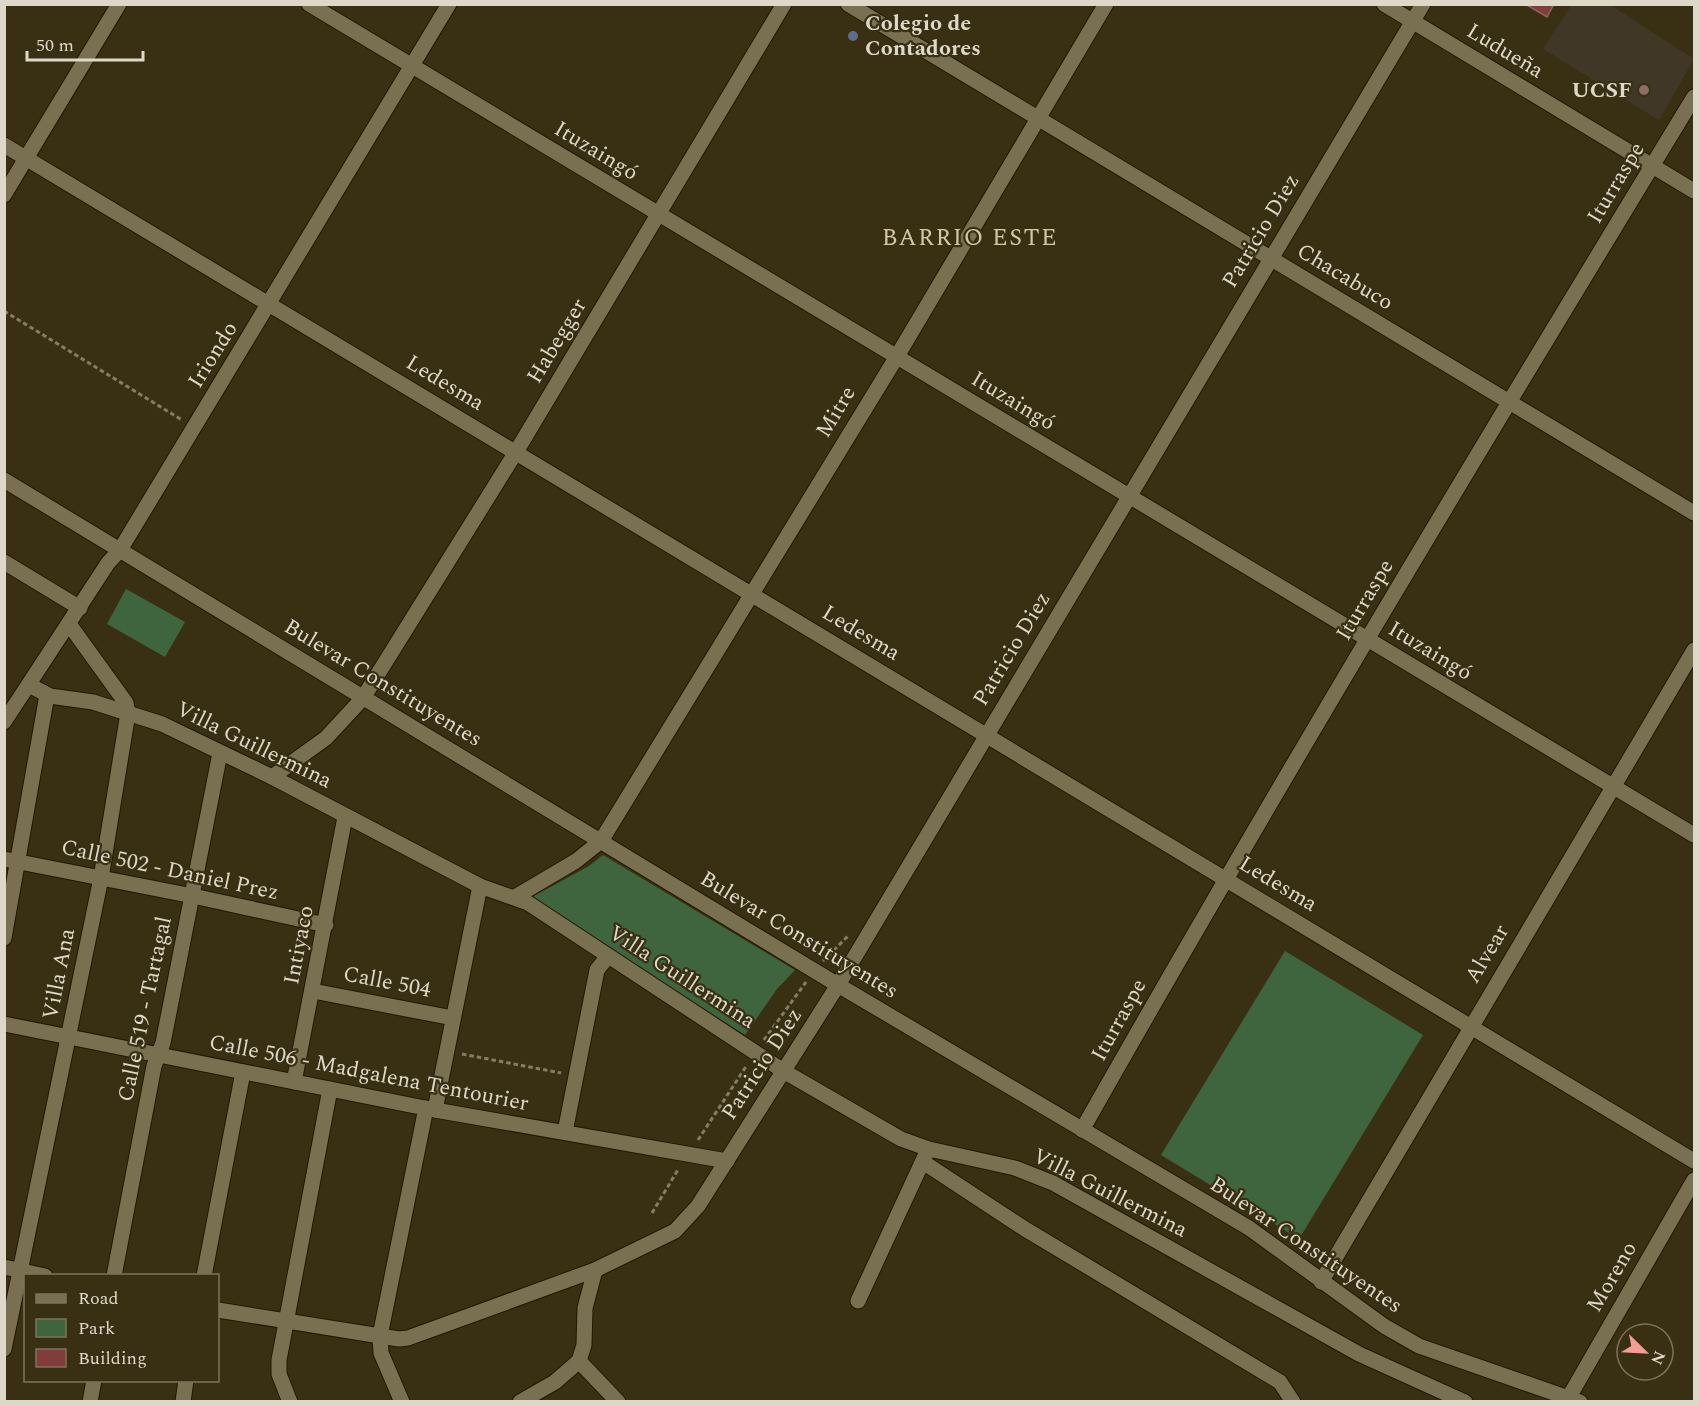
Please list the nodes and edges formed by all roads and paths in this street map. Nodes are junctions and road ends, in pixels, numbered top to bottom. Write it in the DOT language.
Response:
graph roads {
  1 [pos="119,4"];
  2 [pos="309,4"];
  3 [pos="448,4"];
  4 [pos="784,4"];
  5 [pos="848,4"];
  6 [pos="1106,4"];
  7 [pos="1384,4"];
  8 [pos="1423,4"];
  9 [pos="1412,22"];
  10 [pos="413,66"];
  11 [pos="1695,97"];
  12 [pos="1039,119"];
  13 [pos="4,145"];
  14 [pos="26,158"];
  15 [pos="1652,166"];
  16 [pos="1695,191"];
  17 [pos="4,195"];
  18 [pos="659,216"];
  19 [pos="1271,258"];
  20 [pos="270,305"];
  21 [pos="4,310"];
  22 [pos="896,358"];
  23 [pos="1508,401"];
  24 [pos="194,428"];
  25 [pos="516,452"];
  26 [pos="4,480"];
  27 [pos="1130,497"];
  28 [pos="1695,513"];
  29 [pos="120,550"];
  30 [pos="4,562"];
  31 [pos="752,594"];
  32 [pos="80,608"];
  33 [pos="69,624"];
  34 [pos="1368,640"];
  35 [pos="1695,650"];
  36 [pos="29,685"];
  37 [pos="47,695"];
  38 [pos="363,698"];
  39 [pos="10,703"];
  40 [pos="128,713"];
  41 [pos="4,722"];
  42 [pos="987,735"];
  43 [pos="220,753"];
  44 [pos="272,777"];
  45 [pos="1614,787"];
  46 [pos="345,817"];
  47 [pos="1695,835"];
  48 [pos="601,841"];
  49 [pos="11,861"];
  50 [pos="101,878"];
  51 [pos="1225,878"];
  52 [pos="480,886"];
  53 [pos="193,896"];
  54 [pos="515,897"];
  55 [pos="326,926"];
  56 [pos="849,935"];
  57 [pos="4,938"];
  58 [pos="608,956"];
  59 [pos="815,971"];
  60 [pos="838,985"];
  61 [pos="313,991"];
  62 [pos="453,1018"];
  63 [pos="4,1024"];
  64 [pos="1470,1026"];
  65 [pos="69,1038"];
  66 [pos="447,1051"];
  67 [pos="755,1053"];
  68 [pos="159,1056"];
  69 [pos="243,1072"];
  70 [pos="785,1072"];
  71 [pos="578,1076"];
  72 [pos="294,1082"];
  73 [pos="330,1089"];
  74 [pos="430,1109"];
  75 [pos="1082,1130"];
  76 [pos="565,1132"];
  77 [pos="689,1153"];
  78 [pos="926,1155"];
  79 [pos="727,1161"];
  80 [pos="1695,1161"];
  81 [pos="1695,1180"];
  82 [pos="652,1213"];
  83 [pos="4,1267"];
  84 [pos="20,1270"];
  85 [pos="595,1270"];
  86 [pos="40,1274"];
  87 [pos="114,1274"];
  88 [pos="204,1274"];
  89 [pos="1320,1282"];
  90 [pos="858,1301"];
  91 [pos="219,1310"];
  92 [pos="287,1323"];
  93 [pos="380,1336"];
  94 [pos="4,1348"];
  95 [pos="579,1361"];
  96 [pos="94,1382"];
  97 [pos="186,1382"];
  98 [pos="1574,1399"];
  99 [pos="90,1401"];
  100 [pos="183,1401"];
  101 [pos="290,1401"];
  102 [pos="402,1401"];
  103 [pos="520,1401"];
  104 [pos="618,1401"];
  105 [pos="1293,1401"];
  106 [pos="1465,1401"];
  1 -- 14 [label="street"];
  2 -- 10 [label="street, Ituzaingó"];
  3 -- 10 [label="street, Iriondo"];
  4 -- 18 [label="street, Habegger"];
  5 -- 12 [label="street, Chacabuco"];
  6 -- 12 [label="street, Mitre"];
  7 -- 9 [label="street, Ludueña"];
  8 -- 9 [label="street, Patricio Diez"];
  9 -- 15 [label="street, Ludueña"];
  9 -- 19 [label="street, Patricio Diez"];
  10 -- 18 [label="street, Ituzaingó"];
  10 -- 20 [label="street, Iriondo"];
  11 -- 15 [label="street, Iturraspe"];
  12 -- 19 [label="street, Chacabuco"];
  12 -- 22 [label="street, Mitre"];
  13 -- 14 [label="street, Ledesma"];
  14 -- 17 [label="street"];
  14 -- 20 [label="street, Ledesma"];
  15 -- 16 [label="street, Ludueña"];
  15 -- 23 [label="street, Iturraspe"];
  18 -- 22 [label="street, Ituzaingó"];
  18 -- 25 [label="street, Habegger"];
  19 -- 23 [label="street, Chacabuco"];
  19 -- 27 [label="street, Patricio Diez"];
  20 -- 24 [label="street, Iriondo"];
  20 -- 25 [label="street, Ledesma"];
  21 -- 24 [label="path"];
  22 -- 27 [label="street, Ituzaingó"];
  22 -- 31 [label="street, Mitre"];
  23 -- 28 [label="street, Chacabuco"];
  23 -- 34 [label="street, Iturraspe"];
  24 -- 29 [label="street, Iriondo"];
  25 -- 31 [label="street, Ledesma"];
  25 -- 38 [label="street, Habegger"];
  26 -- 29 [label="street, Bulevar Constituyentes"];
  27 -- 34 [label="street, Ituzaingó"];
  27 -- 42 [label="street, Patricio Diez"];
  29 -- 32 [label="street, Iriondo"];
  29 -- 38 [label="street, Bulevar Constituyentes"];
  30 -- 32 [label="street"];
  31 -- 42 [label="street, Ledesma"];
  31 -- 48 [label="street, Mitre"];
  32 -- 33 [label="street, Iriondo"];
  33 -- 36 [label="street, Iriondo"];
  33 -- 40 [label="street"];
  34 -- 45 [label="street, Ituzaingó"];
  34 -- 51 [label="street, Iturraspe"];
  35 -- 45 [label="street, Alvear"];
  36 -- 37 [label="street, Villa Guillermina"];
  36 -- 39 [label="street, Iriondo"];
  37 -- 40 [label="street, Villa Guillermina"];
  37 -- 49 [label="street"];
  38 -- 44 [label="street, Habegger"];
  38 -- 48 [label="street, Bulevar Constituyentes"];
  39 -- 41 [label="street, Iriondo"];
  40 -- 43 [label="street, Villa Guillermina"];
  40 -- 50 [label="street, Villa Ana"];
  42 -- 51 [label="street, Ledesma"];
  42 -- 60 [label="street, Patricio Diez"];
  43 -- 44 [label="street, Villa Guillermina"];
  43 -- 53 [label="street, Calle 519 - Tartagal"];
  44 -- 46 [label="street, Villa Guillermina"];
  45 -- 47 [label="street, Ituzaingó"];
  45 -- 64 [label="street, Alvear"];
  46 -- 52 [label="street, Villa Guillermina"];
  46 -- 55 [label="street, Intiyaco"];
  48 -- 54 [label="street, Mitre"];
  48 -- 59 [label="street, Bulevar Constituyentes"];
  49 -- 50 [label="street, Calle 502 - Daniel Prez"];
  49 -- 57 [label="street"];
  50 -- 53 [label="street, Calle 502 - Daniel Prez"];
  50 -- 65 [label="street, Villa Ana"];
  51 -- 64 [label="street, Ledesma"];
  51 -- 75 [label="street, Iturraspe"];
  52 -- 54 [label="street, Villa Guillermina"];
  52 -- 62 [label="street"];
  53 -- 55 [label="street, Calle 502 - Daniel Prez"];
  53 -- 68 [label="street, Calle 519 - Tartagal"];
  54 -- 58 [label="street, Villa Guillermina"];
  55 -- 61 [label="street, Intiyaco"];
  56 -- 59 [label="path"];
  58 -- 67 [label="street, Villa Guillermina"];
  58 -- 71 [label="street"];
  59 -- 60 [label="street, Bulevar Constituyentes"];
  59 -- 67 [label="path"];
  60 -- 70 [label="street, Patricio Diez"];
  60 -- 75 [label="street, Bulevar Constituyentes"];
  61 -- 62 [label="street, Calle 504"];
  61 -- 72 [label="street, Intiyaco"];
  62 -- 66 [label="street"];
  63 -- 65 [label="street, Calle 506 - Madgalena Tentourier"];
  64 -- 80 [label="street, Ledesma"];
  64 -- 89 [label="street, Alvear"];
  65 -- 68 [label="street, Calle 506 - Madgalena Tentourier"];
  65 -- 84 [label="street, Villa Ana"];
  66 -- 71 [label="path"];
  66 -- 74 [label="street"];
  67 -- 70 [label="street, Villa Guillermina"];
  67 -- 77 [label="path"];
  68 -- 69 [label="street, Calle 506 - Madgalena Tentourier"];
  68 -- 87 [label="street, Calle 519 - Tartagal"];
  69 -- 72 [label="street, Calle 506 - Madgalena Tentourier"];
  69 -- 88 [label="street"];
  70 -- 78 [label="street, Villa Guillermina"];
  70 -- 79 [label="street, Patricio Diez"];
  71 -- 76 [label="street"];
  72 -- 73 [label="street, Calle 506 - Madgalena Tentourier"];
  73 -- 74 [label="street, Calle 506 - Madgalena Tentourier"];
  73 -- 92 [label="street"];
  74 -- 76 [label="street, Calle 506 - Madgalena Tentourier"];
  74 -- 93 [label="street"];
  75 -- 89 [label="street, Bulevar Constituyentes"];
  76 -- 77 [label="street, Calle 506 - Madgalena Tentourier"];
  77 -- 79 [label="street, Calle 506 - Madgalena Tentourier"];
  77 -- 82 [label="path"];
  78 -- 90 [label="street"];
  78 -- 105 [label="street"];
  78 -- 106 [label="street, Villa Guillermina"];
  79 -- 85 [label="street, Patricio Diez"];
  81 -- 98 [label="street, Moreno"];
  83 -- 84 [label="street"];
  84 -- 86 [label="street"];
  84 -- 94 [label="street, Villa Ana"];
  85 -- 93 [label="street, Patricio Diez"];
  85 -- 95 [label="street"];
  89 -- 98 [label="street, Bulevar Constituyentes"];
  91 -- 92 [label="street, Patricio Diez"];
  92 -- 93 [label="street, Patricio Diez"];
  92 -- 101 [label="street"];
  93 -- 102 [label="street"];
  95 -- 103 [label="street"];
  95 -- 104 [label="street"];
  96 -- 99 [label="street"];
  97 -- 100 [label="street"];
}
